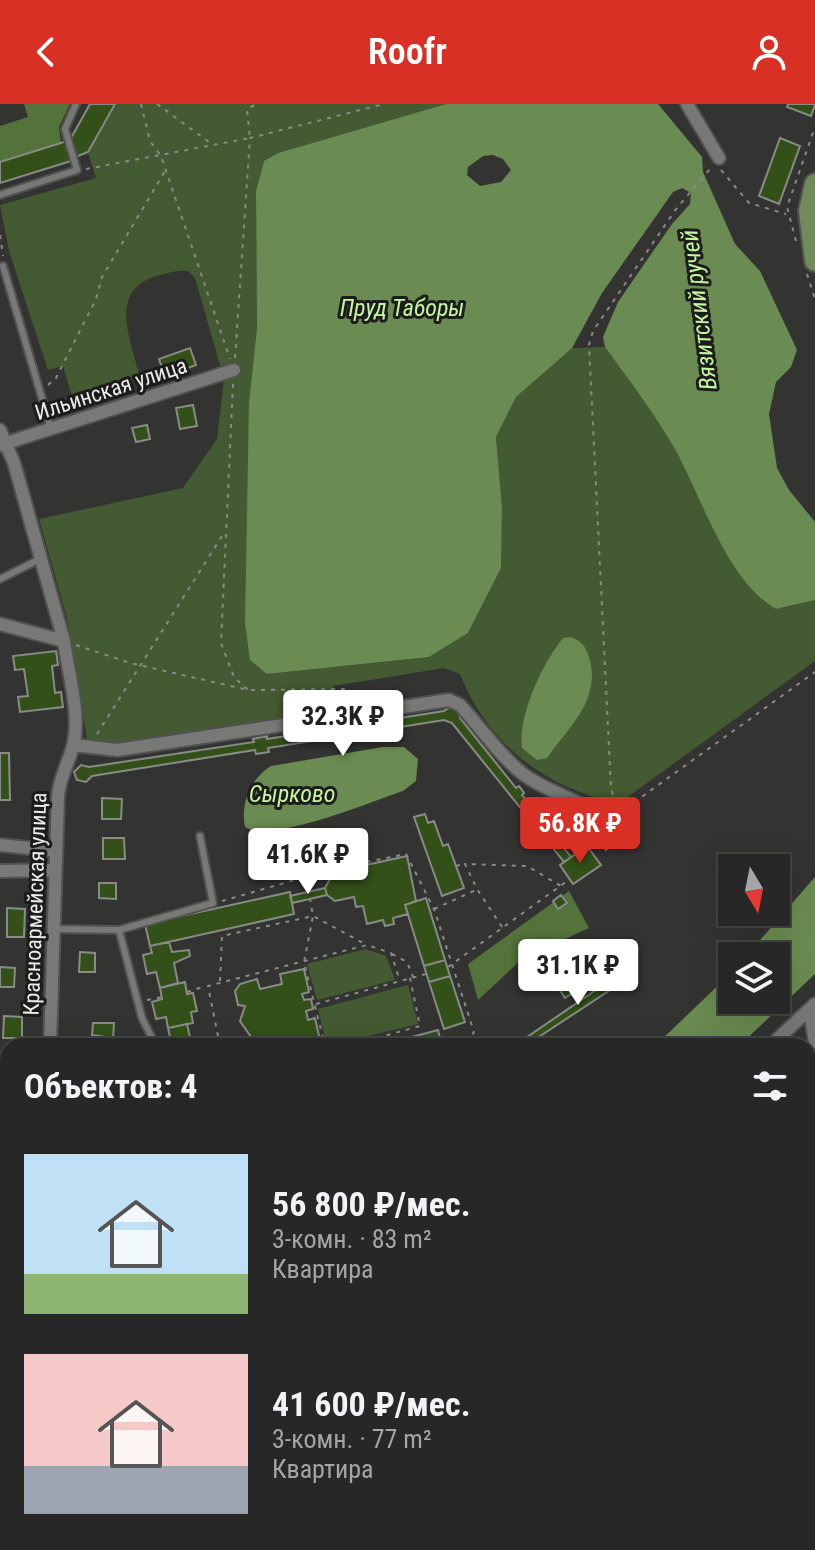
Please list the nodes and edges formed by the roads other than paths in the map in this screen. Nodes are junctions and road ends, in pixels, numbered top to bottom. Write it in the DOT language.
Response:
graph roads {
  1 [pos="76,104"];
  2 [pos="687,104"];
  3 [pos="719,158"];
  4 [pos="815,184"];
  5 [pos="0,195"];
  6 [pos="814,254"];
  7 [pos="3,266"];
  8 [pos="234,370"];
  9 [pos="51,429"];
  10 [pos="0,430"];
  11 [pos="2,444"];
  12 [pos="41,558"];
  13 [pos="0,579"];
  14 [pos="0,624"];
  15 [pos="64,641"];
  16 [pos="74,745"];
  17 [pos="608,823"];
  18 [pos="200,836"];
  19 [pos="0,845"];
  20 [pos="56,851"];
  21 [pos="55,870"];
  22 [pos="0,871"];
  23 [pos="53,929"];
  24 [pos="119,930"];
  25 [pos="812,1008"];
  26 [pos="50,1038"];
  27 [pos="153,1038"];
  28 [pos="779,1038"];
  29 [pos="815,1038"];
  1 -- 5 [label="lane"];
  2 -- 3 [label="street"];
  4 -- 6 [label="main road"];
  7 -- 9 [label="lane"];
  8 -- 9 [label="street, Ильинская улица"];
  9 -- 11 [label="street, Ильинская улица"];
  10 -- 11 [label="street, Красноармейская улица"];
  11 -- 12 [label="street, Красноармейская улица"];
  12 -- 13 [label="lane"];
  12 -- 15 [label="street, Красноармейская улица"];
  14 -- 15 [label="street"];
  15 -- 16 [label="street, Красноармейская улица"];
  16 -- 17 [label="street"];
  16 -- 20 [label="street, Красноармейская улица"];
  18 -- 24 [label="lane"];
  19 -- 20 [label="street"];
  20 -- 21 [label="street, Красноармейская улица"];
  21 -- 22 [label="street"];
  21 -- 23 [label="street, Красноармейская улица"];
  23 -- 24 [label="lane"];
  23 -- 26 [label="street, Красноармейская улица"];
  24 -- 27 [label="lane"];
  25 -- 28 [label="street"];
  25 -- 29 [label="street"];
}
